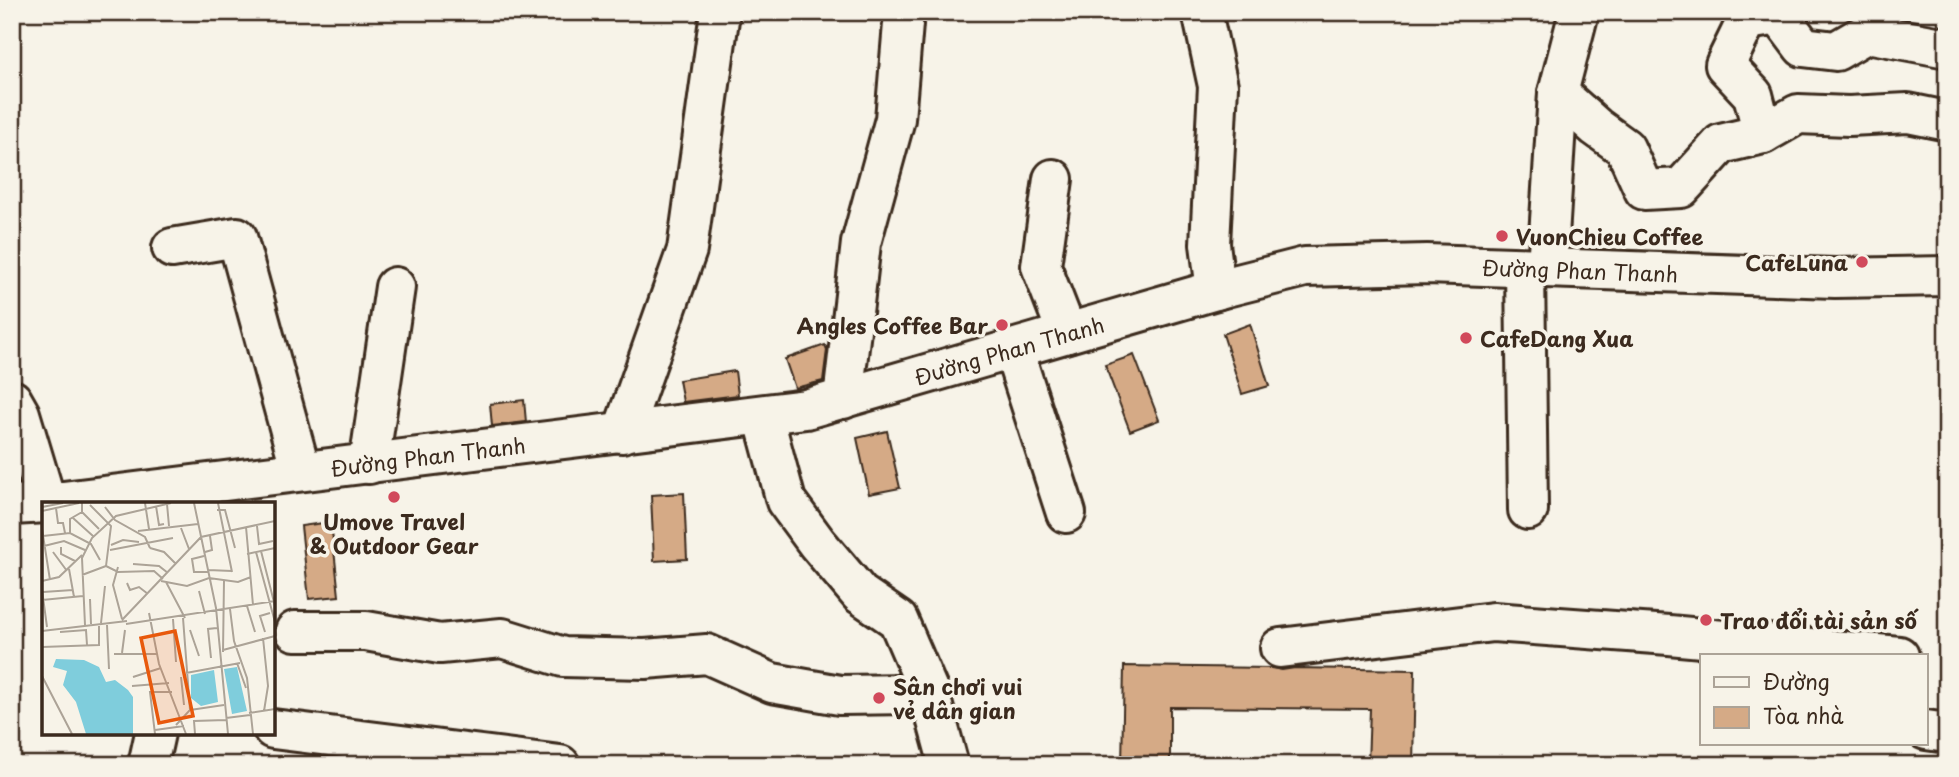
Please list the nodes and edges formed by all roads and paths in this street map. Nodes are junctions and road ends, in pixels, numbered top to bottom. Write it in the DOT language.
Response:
graph roads {
  1 [pos="720,12"];
  2 [pos="904,12"];
  3 [pos="1202,12"];
  4 [pos="1579,12"];
  5 [pos="1947,48"];
  6 [pos="1558,93"];
  7 [pos="1947,121"];
  8 [pos="1763,134"];
  9 [pos="1054,178"];
  10 [pos="172,248"];
  11 [pos="1536,268"];
  12 [pos="1947,276"];
  13 [pos="395,287"];
  14 [pos="1216,290"];
  15 [pos="1067,333"];
  16 [pos="1013,349"];
  17 [pos="843,398"];
  18 [pos="12,400"];
  19 [pos="763,415"];
  20 [pos="622,433"];
  21 [pos="369,464"];
  22 [pos="301,471"];
  23 [pos="51,502"];
  24 [pos="35,504"];
  25 [pos="1528,510"];
  26 [pos="1066,513"];
  27 [pos="295,631"];
  28 [pos="1280,648"];
  29 [pos="1877,654"];
  30 [pos="929,692"];
  31 [pos="275,729"];
  32 [pos="1927,730"];
  33 [pos="1947,733"];
  34 [pos="155,735"];
  35 [pos="148,765"];
  36 [pos="560,765"];
  37 [pos="949,765"];
  1 -- 20 [label="street"];
  2 -- 17 [label="street"];
  3 -- 14 [label="street"];
  4 -- 6 [label="street"];
  5 -- 8 [label="street"];
  6 -- 8 [label="street"];
  6 -- 11 [label="street"];
  7 -- 8 [label="street"];
  9 -- 15 [label="street"];
  10 -- 22 [label="street"];
  11 -- 12 [label="street, Đường Phan Thanh"];
  11 -- 14 [label="street, Đường Phan Thanh"];
  11 -- 25 [label="street"];
  13 -- 21 [label="street"];
  14 -- 15 [label="street, Đường Phan Thanh"];
  15 -- 16 [label="street, Đường Phan Thanh"];
  16 -- 17 [label="street, Đường Phan Thanh"];
  16 -- 26 [label="street"];
  17 -- 19 [label="street, Đường Phan Thanh"];
  18 -- 24 [label="street"];
  19 -- 20 [label="street, Đường Phan Thanh"];
  19 -- 30 [label="street"];
  20 -- 21 [label="street, Đường Phan Thanh"];
  21 -- 22 [label="street, Đường Phan Thanh"];
  22 -- 23 [label="street, Đường Phan Thanh"];
  27 -- 30 [label="street"];
  28 -- 29 [label="street"];
  30 -- 37 [label="street"];
  31 -- 36 [label="street"];
  32 -- 33 [label="street"];
  34 -- 35 [label="street"];
}
